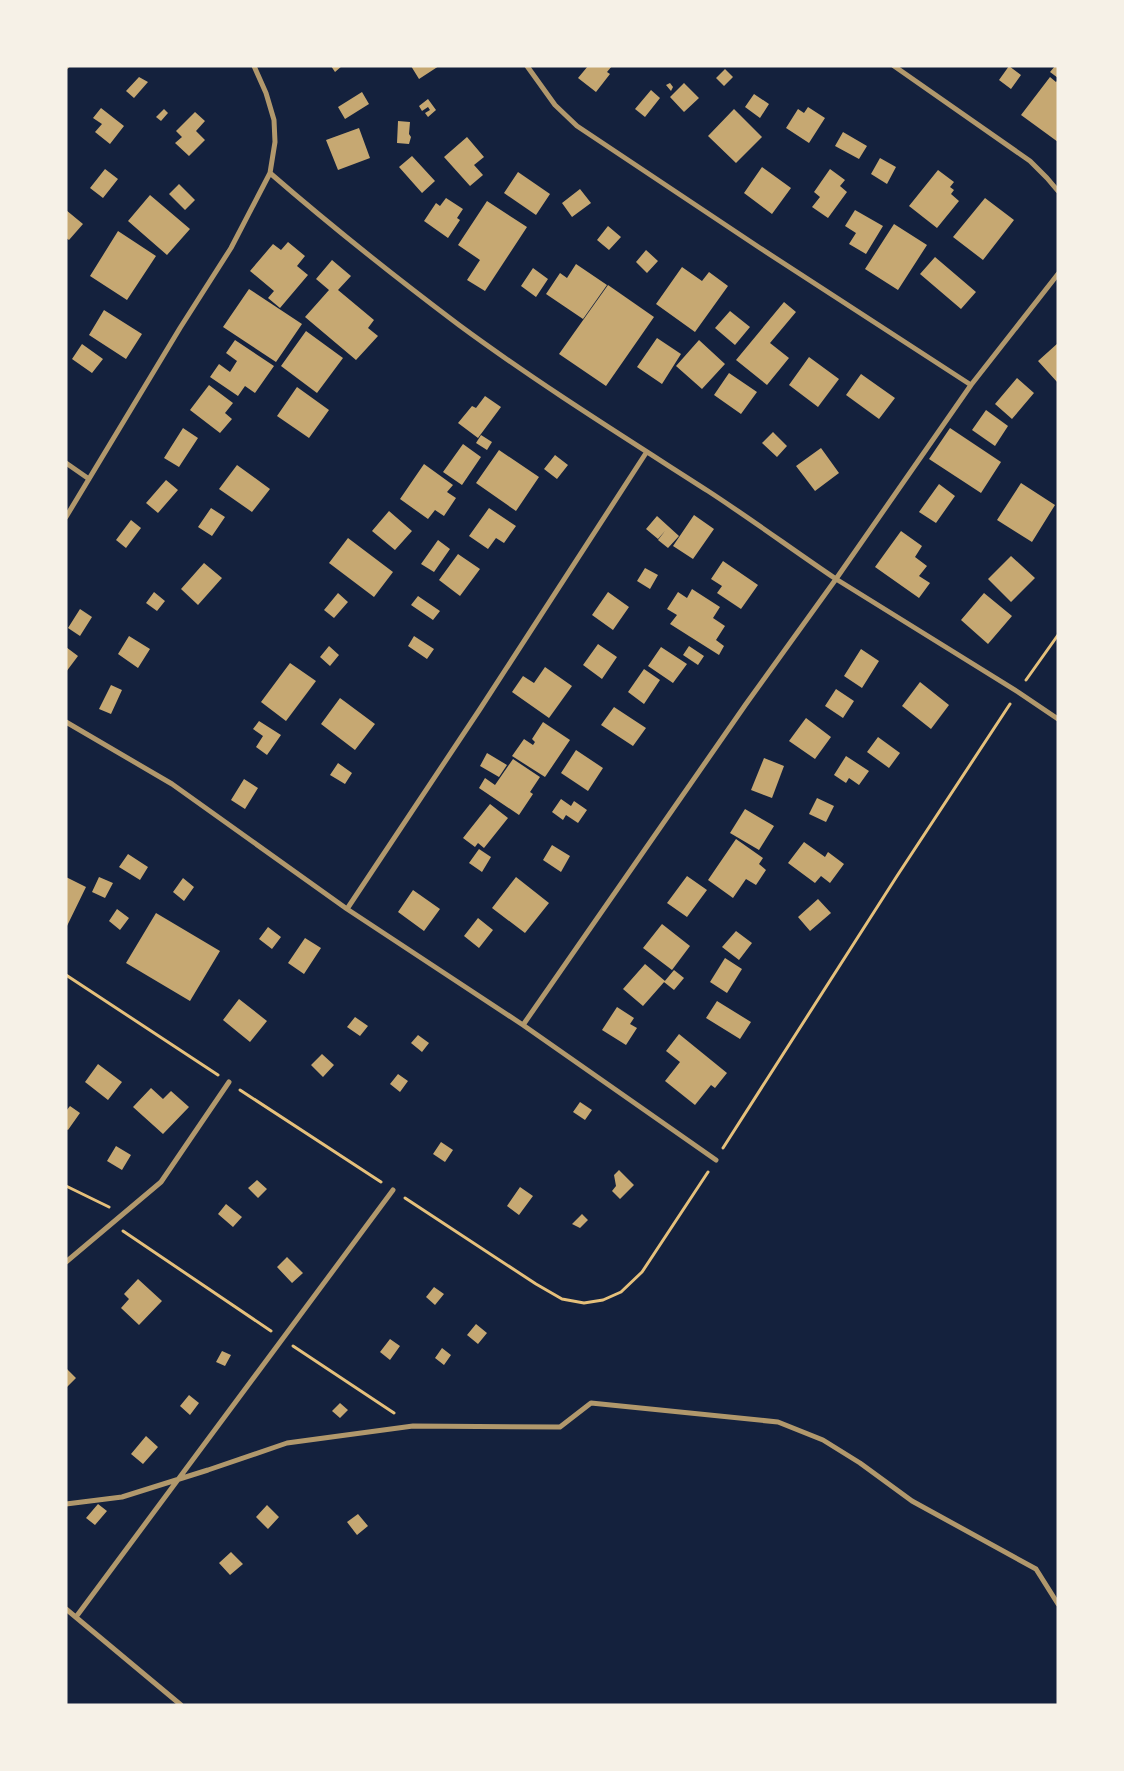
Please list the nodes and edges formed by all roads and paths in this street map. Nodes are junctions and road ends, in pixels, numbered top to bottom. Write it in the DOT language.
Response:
graph roads {
  1 [pos="254,66"];
  2 [pos="527,66"];
  3 [pos="894,66"];
  4 [pos="270,173"];
  5 [pos="1058,191"];
  6 [pos="1058,274"];
  7 [pos="971,385"];
  8 [pos="646,453"];
  9 [pos="66,463"];
  10 [pos="89,479"];
  11 [pos="66,517"];
  12 [pos="836,579"];
  13 [pos="1058,635"];
  14 [pos="1018,692"];
  15 [pos="1058,719"];
  16 [pos="66,722"];
  17 [pos="347,909"];
  18 [pos="66,975"];
  19 [pos="523,1025"];
  20 [pos="229,1082"];
  21 [pos="716,1160"];
  22 [pos="66,1186"];
  23 [pos="393,1190"];
  24 [pos="123,1214"];
  25 [pos="112,1224"];
  26 [pos="66,1262"];
  27 [pos="282,1339"];
  28 [pos="413,1426"];
  29 [pos="177,1480"];
  30 [pos="66,1504"];
  31 [pos="1058,1604"];
  32 [pos="66,1609"];
  33 [pos="76,1617"];
  34 [pos="181,1705"];
  1 -- 4 [label="street"];
  2 -- 7 [label="street"];
  3 -- 5 [label="street"];
  4 -- 8 [label="street"];
  4 -- 10 [label="street"];
  6 -- 7 [label="street"];
  7 -- 12 [label="street"];
  8 -- 12 [label="street"];
  8 -- 17 [label="street"];
  9 -- 10 [label="street"];
  10 -- 11 [label="street"];
  12 -- 14 [label="street"];
  12 -- 19 [label="street"];
  13 -- 14 [label="path"];
  14 -- 15 [label="street"];
  14 -- 21 [label="path"];
  16 -- 17 [label="street"];
  17 -- 19 [label="street"];
  18 -- 20 [label="path"];
  19 -- 21 [label="street"];
  20 -- 23 [label="path"];
  20 -- 24 [label="street"];
  21 -- 23 [label="path"];
  22 -- 24 [label="path"];
  23 -- 27 [label="street"];
  24 -- 25 [label="street"];
  25 -- 26 [label="street"];
  25 -- 27 [label="path"];
  27 -- 28 [label="path"];
  27 -- 29 [label="street"];
  28 -- 29 [label="street"];
  28 -- 31 [label="street"];
  29 -- 30 [label="street"];
  29 -- 33 [label="street"];
  32 -- 33 [label="street"];
  33 -- 34 [label="street"];
}
